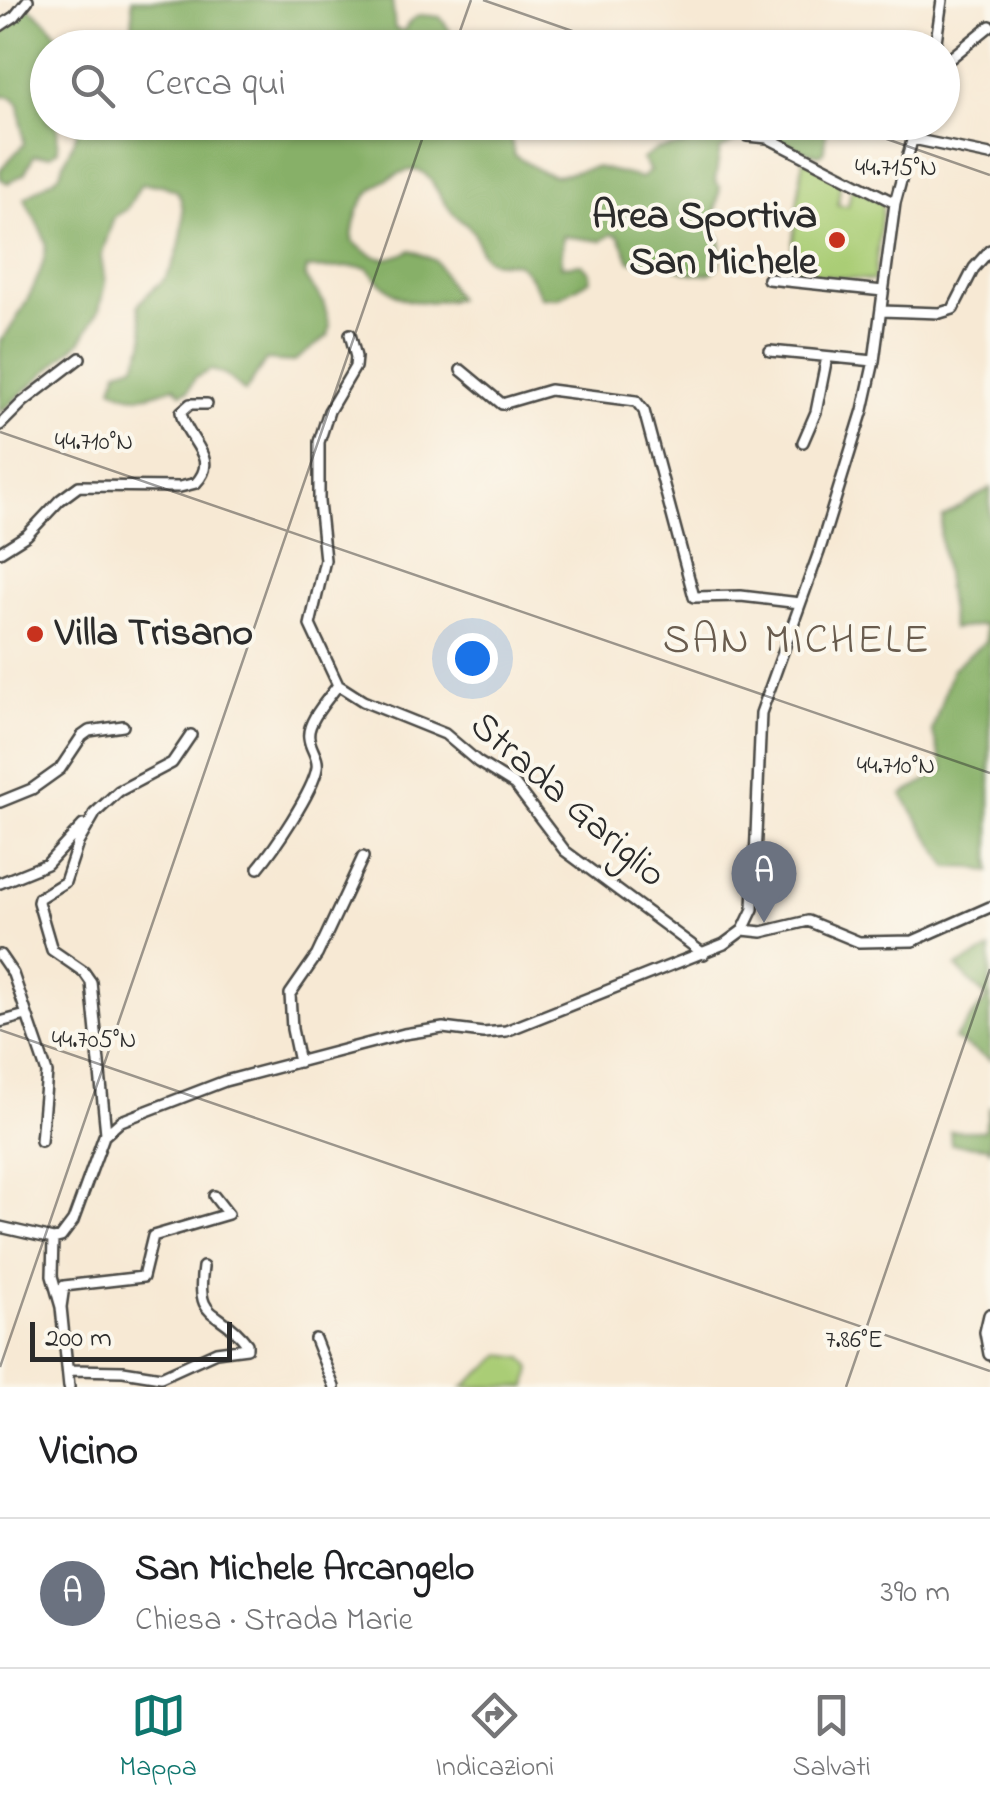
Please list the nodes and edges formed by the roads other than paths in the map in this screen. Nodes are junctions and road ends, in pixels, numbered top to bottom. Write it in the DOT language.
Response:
graph roads {
  1 [pos="28,0"];
  2 [pos="942,0"];
  3 [pos="0,26"];
  4 [pos="990,26"];
  5 [pos="938,30"];
  6 [pos="960,51"];
  7 [pos="772,140"];
  8 [pos="911,140"];
  9 [pos="921,140"];
  10 [pos="990,155"];
  11 [pos="895,204"];
  12 [pos="990,250"];
  13 [pos="768,279"];
  14 [pos="883,290"];
  15 [pos="880,310"];
  16 [pos="350,334"];
  17 [pos="770,352"];
  18 [pos="827,357"];
  19 [pos="80,358"];
  20 [pos="874,361"];
  21 [pos="461,370"];
  22 [pos="207,404"];
  23 [pos="0,426"];
  24 [pos="803,442"];
  25 [pos="0,552"];
  26 [pos="800,604"];
  27 [pos="338,685"];
  28 [pos="123,726"];
  29 [pos="192,735"];
  30 [pos="0,802"];
  31 [pos="96,812"];
  32 [pos="363,857"];
  33 [pos="258,868"];
  34 [pos="0,883"];
  35 [pos="990,908"];
  36 [pos="743,930"];
  37 [pos="704,954"];
  38 [pos="0,957"];
  39 [pos="26,1015"];
  40 [pos="0,1022"];
  41 [pos="299,1062"];
  42 [pos="106,1133"];
  43 [pos="41,1141"];
  44 [pos="214,1196"];
  45 [pos="0,1227"];
  46 [pos="53,1239"];
  47 [pos="202,1267"];
  48 [pos="61,1307"];
  49 [pos="990,1315"];
  50 [pos="314,1339"];
  51 [pos="990,1354"];
  52 [pos="68,1370"];
  53 [pos="69,1387"];
  54 [pos="334,1387"];
  1 -- 3 [label="street"];
  2 -- 5 [label="street"];
  4 -- 6 [label="street"];
  7 -- 11 [label="street"];
  8 -- 11 [label="street"];
  9 -- 10 [label="street"];
  11 -- 14 [label="street"];
  12 -- 15 [label="street"];
  13 -- 14 [label="street"];
  14 -- 15 [label="street"];
  15 -- 20 [label="street"];
  16 -- 27 [label="street"];
  17 -- 18 [label="street"];
  18 -- 20 [label="street"];
  18 -- 24 [label="street"];
  19 -- 23 [label="street"];
  20 -- 26 [label="street"];
  21 -- 26 [label="street"];
  22 -- 25 [label="street"];
  26 -- 36 [label="street"];
  27 -- 33 [label="street"];
  27 -- 37 [label="street, Strada Gariglio"];
  28 -- 30 [label="street"];
  29 -- 31 [label="street"];
  31 -- 34 [label="street"];
  31 -- 42 [label="street"];
  32 -- 41 [label="street"];
  35 -- 36 [label="street"];
  36 -- 37 [label="street"];
  37 -- 41 [label="street"];
  38 -- 39 [label="street"];
  39 -- 40 [label="street"];
  39 -- 43 [label="street"];
  41 -- 42 [label="street"];
  42 -- 46 [label="street"];
  44 -- 48 [label="street"];
  45 -- 46 [label="street"];
  46 -- 48 [label="street"];
  47 -- 52 [label="street"];
  48 -- 52 [label="street"];
  49 -- 51 [label="main road"];
  50 -- 54 [label="street"];
  52 -- 53 [label="street"];
}
